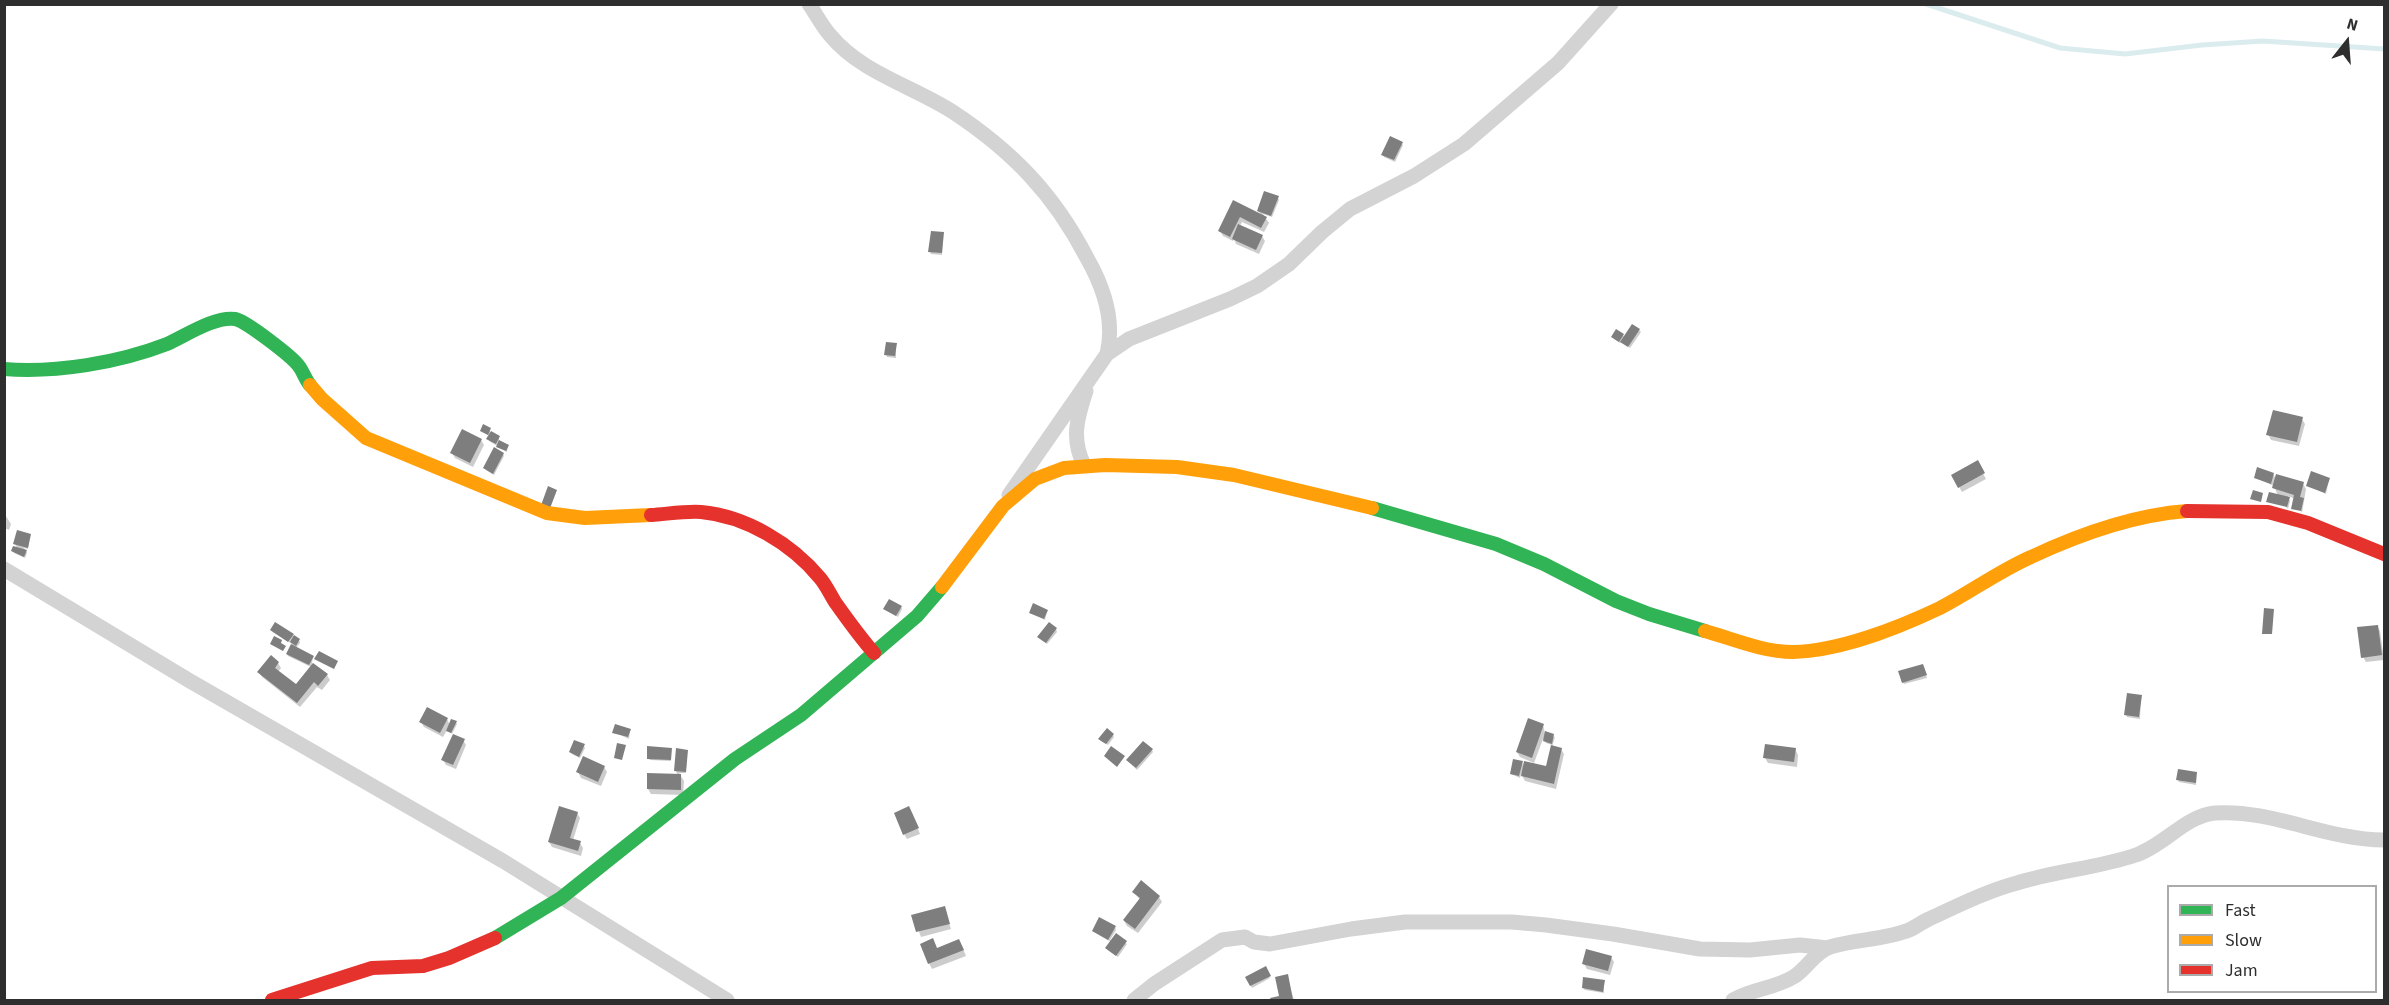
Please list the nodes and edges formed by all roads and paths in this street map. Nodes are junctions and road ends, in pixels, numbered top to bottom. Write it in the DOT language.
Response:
graph roads {
  1 [pos="809,4"];
  2 [pos="1611,4"];
  3 [pos="1107,354"];
  4 [pos="4,369"];
  5 [pos="1088,382"];
  6 [pos="1084,465"];
  7 [pos="1003,506"];
  8 [pos="2385,554"];
  9 [pos="4,569"];
  10 [pos="874,653"];
  11 [pos="2385,840"];
  12 [pos="561,898"];
  13 [pos="1828,948"];
  14 [pos="272,1000"];
  15 [pos="727,1000"];
  16 [pos="1134,1000"];
  17 [pos="1733,1000"];
  1 -- 3 [label="street"];
  2 -- 3 [label="street"];
  3 -- 5 [label="street"];
  4 -- 10 [label="street"];
  5 -- 6 [label="street"];
  5 -- 7 [label="street"];
  6 -- 7 [label="street"];
  6 -- 8 [label="street"];
  7 -- 10 [label="street"];
  9 -- 12 [label="street"];
  10 -- 12 [label="street"];
  11 -- 13 [label="street"];
  12 -- 14 [label="street"];
  12 -- 15 [label="street"];
  13 -- 16 [label="street"];
  13 -- 17 [label="street"];
}
